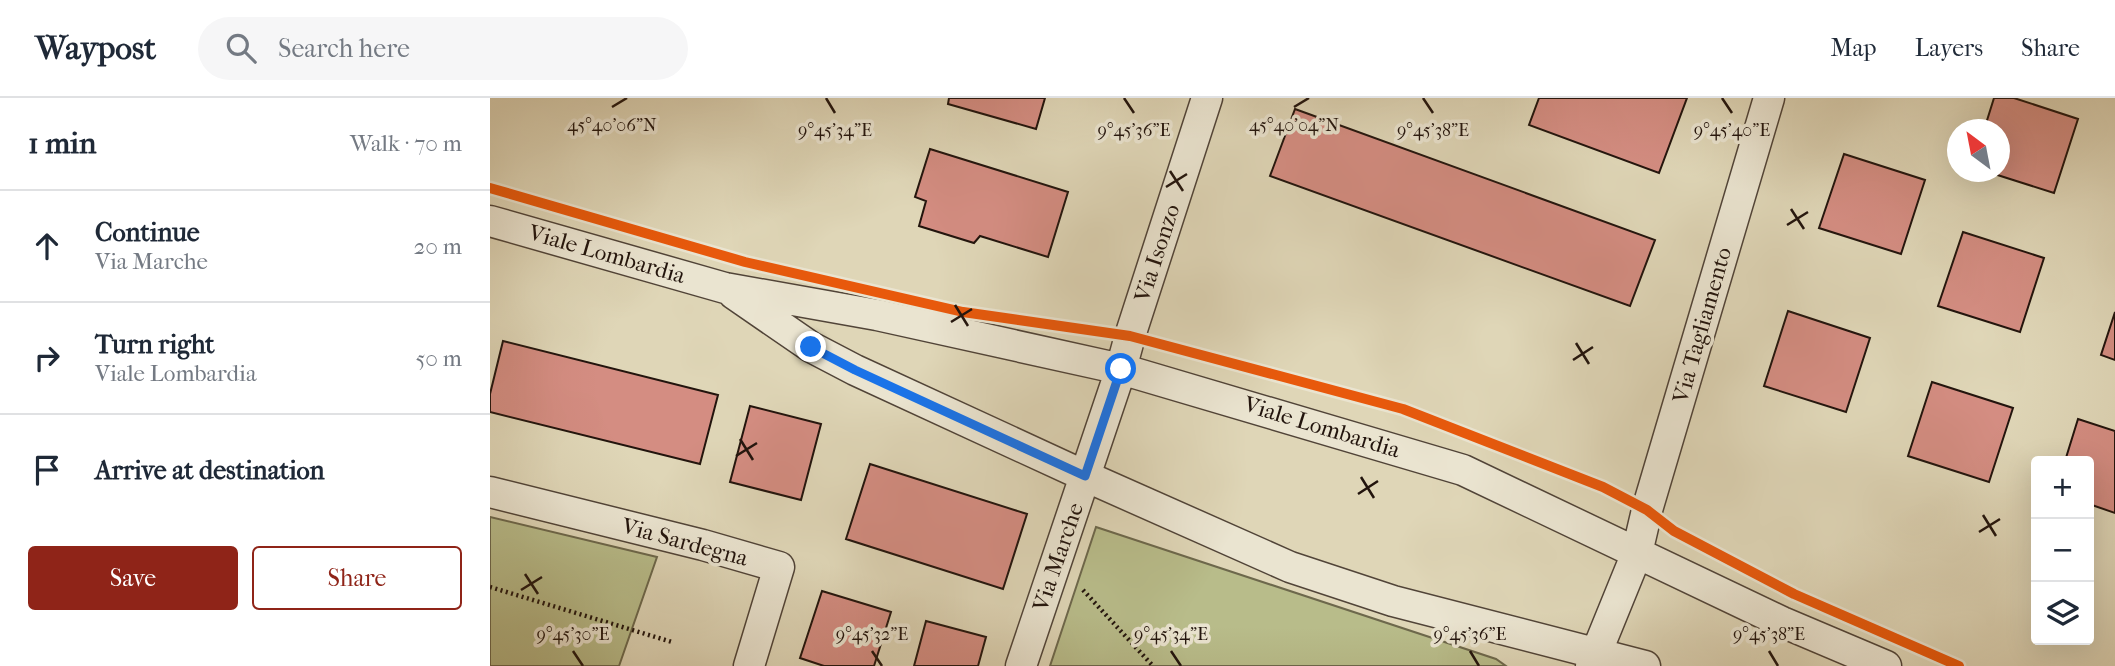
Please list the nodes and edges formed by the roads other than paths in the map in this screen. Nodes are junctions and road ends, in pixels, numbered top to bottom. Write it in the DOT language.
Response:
graph roads {
  1 [pos="1207,98"];
  2 [pos="1769,98"];
  3 [pos="490,220"];
  4 [pos="725,288"];
  5 [pos="1121,369"];
  6 [pos="1085,476"];
  7 [pos="490,492"];
  8 [pos="1637,554"];
  9 [pos="1594,660"];
  10 [pos="749,666"];
  11 [pos="1021,666"];
  12 [pos="1645,666"];
  13 [pos="1886,666"];
  1 -- 5 [label="street, Via Isonzo"];
  2 -- 8 [label="street, Via Tagliamento"];
  3 -- 4 [label="street, Viale Lombardia"];
  4 -- 5 [label="street, Viale Lombardia"];
  4 -- 6 [label="street, Viale Lombardia"];
  5 -- 6 [label="street, Via Marche"];
  5 -- 8 [label="street, Viale Lombardia"];
  6 -- 9 [label="street, Viale Lombardia"];
  6 -- 11 [label="street, Via Marche"];
  7 -- 10 [label="street, Via Sardegna"];
  8 -- 9 [label="street, Via Tagliamento"];
  8 -- 13 [label="street, Viale Lombardia"];
  9 -- 12 [label="street, Viale Lombardia"];
}
